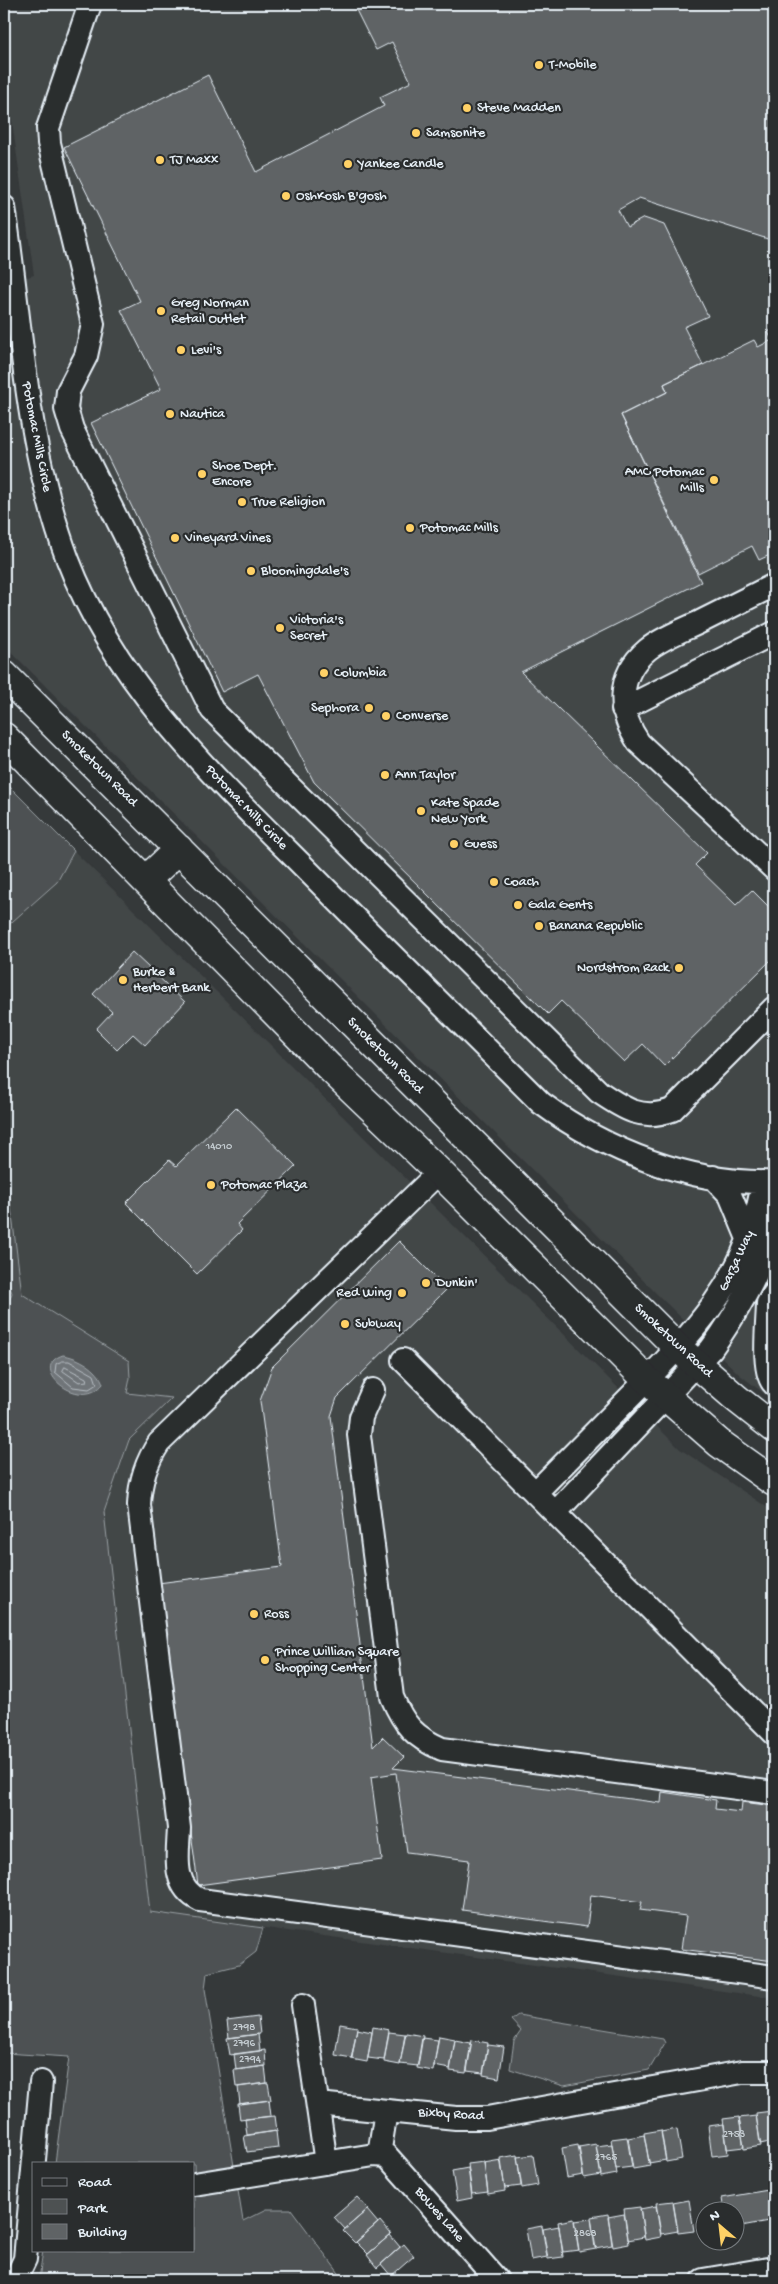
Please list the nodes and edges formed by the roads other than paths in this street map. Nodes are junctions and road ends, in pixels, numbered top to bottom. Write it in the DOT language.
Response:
graph roads {
  1 [pos="90,4"];
  2 [pos="4,207"];
  3 [pos="8,263"];
  4 [pos="774,584"];
  5 [pos="774,634"];
  6 [pos="4,675"];
  7 [pos="623,708"];
  8 [pos="4,737"];
  9 [pos="179,849"];
  10 [pos="774,869"];
  11 [pos="146,880"];
  12 [pos="774,1008"];
  13 [pos="439,1172"];
  14 [pos="713,1177"];
  15 [pos="769,1182"];
  16 [pos="764,1233"];
  17 [pos="774,1294"];
  18 [pos="687,1356"];
  19 [pos="403,1360"];
  20 [pos="774,1384"];
  21 [pos="656,1389"];
  22 [pos="373,1390"];
  23 [pos="774,1428"];
  24 [pos="774,1482"];
  25 [pos="535,1493"];
  26 [pos="555,1513"];
  27 [pos="774,1733"];
  28 [pos="774,1793"];
  29 [pos="774,1977"];
  30 [pos="303,2005"];
  31 [pos="774,2072"];
  32 [pos="41,2082"];
  33 [pos="318,2104"];
  34 [pos="386,2111"];
  35 [pos="379,2154"];
  36 [pos="35,2162"];
  37 [pos="326,2163"];
  38 [pos="195,2184"];
  39 [pos="32,2194"];
  40 [pos="774,2268"];
  41 [pos="15,2280"];
  42 [pos="496,2280"];
  43 [pos="703,2280"];
  1 -- 12 [label="street"];
  2 -- 3 [label="street, Potomac Mills Circle"];
  3 -- 14 [label="street, Potomac Mills Circle"];
  4 -- 7 [label="street"];
  5 -- 7 [label="street"];
  6 -- 9 [label="main road, Smoketown Road"];
  7 -- 10 [label="street"];
  8 -- 11 [label="main road"];
  9 -- 11 [label="main road"];
  9 -- 18 [label="main road, Smoketown Road"];
  11 -- 13 [label="main road"];
  13 -- 21 [label="main road"];
  13 -- 29 [label="street"];
  14 -- 15 [label="street, Potomac Mills Circle"];
  14 -- 16 [label="street"];
  15 -- 16 [label="street, Garza Way"];
  16 -- 18 [label="street, Garza Way"];
  17 -- 20 [label="street"];
  18 -- 21 [label="street, Garza Way"];
  18 -- 23 [label="main road, Smoketown Road"];
  19 -- 25 [label="street"];
  21 -- 24 [label="main road"];
  21 -- 25 [label="street"];
  21 -- 26 [label="street"];
  22 -- 28 [label="street"];
  25 -- 26 [label="street"];
  26 -- 27 [label="street"];
  30 -- 33 [label="street"];
  31 -- 34 [label="street, Bixby Road"];
  32 -- 36 [label="street"];
  33 -- 34 [label="street, Bixby Road"];
  33 -- 37 [label="street"];
  34 -- 35 [label="street"];
  35 -- 37 [label="street"];
  35 -- 42 [label="street, Bowes Lane"];
  37 -- 38 [label="street"];
  39 -- 41 [label="street"];
  40 -- 43 [label="street"];
}
